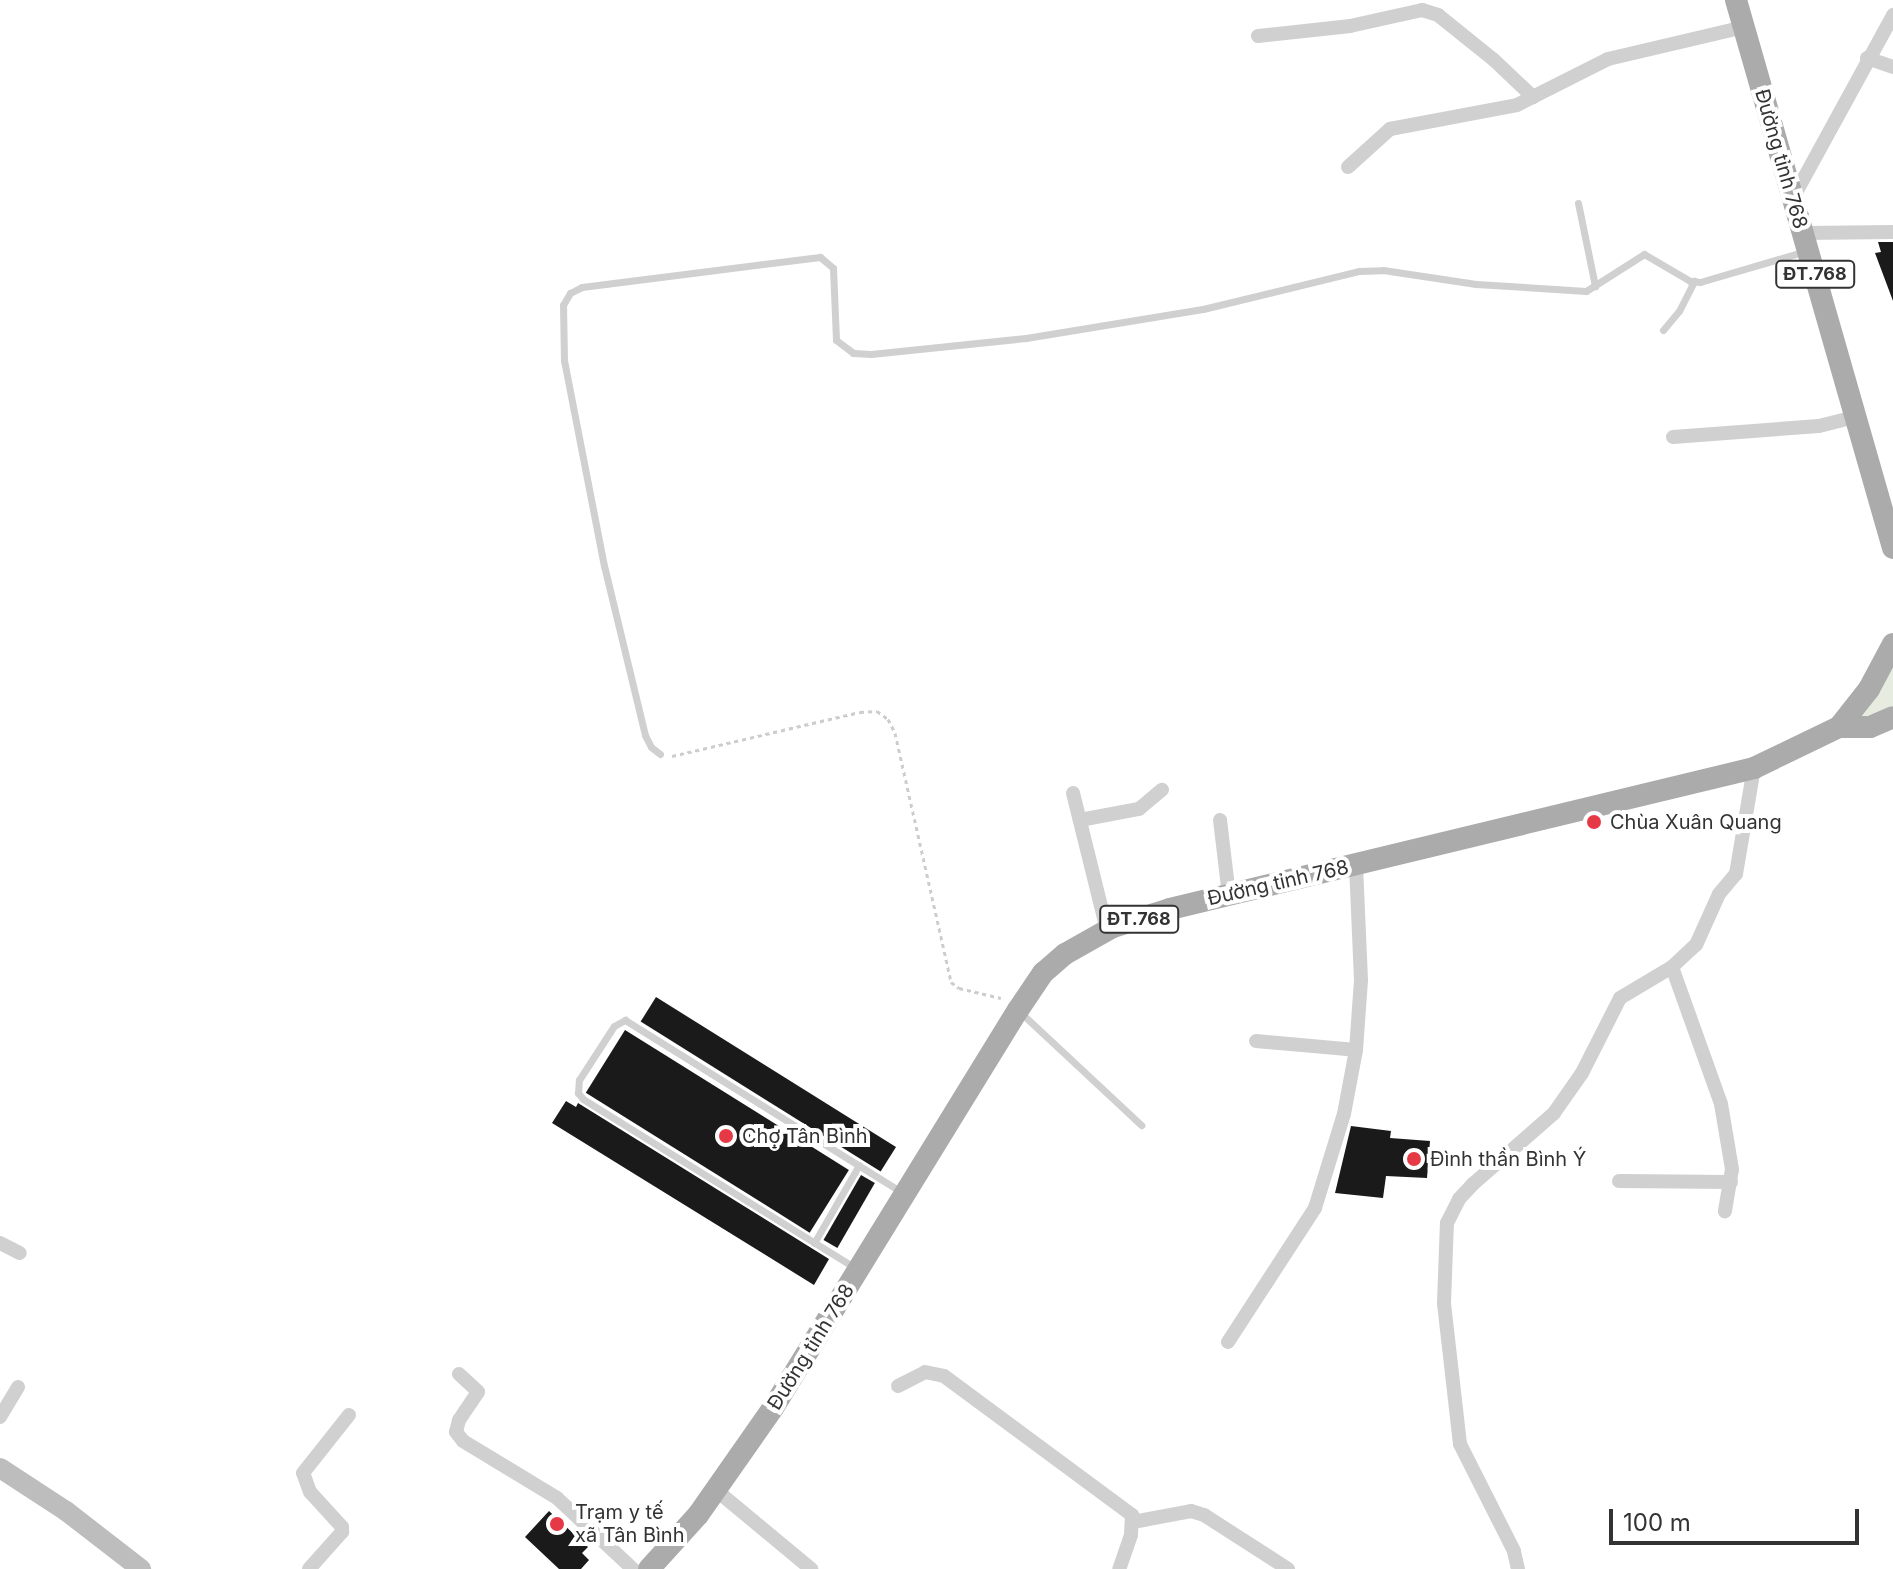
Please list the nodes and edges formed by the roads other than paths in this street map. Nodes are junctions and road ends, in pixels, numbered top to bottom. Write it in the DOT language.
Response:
graph roads {
  1 [pos="1736,0"];
  2 [pos="1893,15"];
  3 [pos="1744,27"];
  4 [pos="1258,36"];
  5 [pos="1867,58"];
  6 [pos="1893,67"];
  7 [pos="1533,97"];
  8 [pos="1348,167"];
  9 [pos="1793,198"];
  10 [pos="1578,203"];
  11 [pos="1893,232"];
  12 [pos="1805,242"];
  13 [pos="1694,281"];
  14 [pos="1595,286"];
  15 [pos="1663,330"];
  16 [pos="1855,417"];
  17 [pos="1673,437"];
  18 [pos="1893,548"];
  19 [pos="1893,644"];
  20 [pos="1893,717"];
  21 [pos="1839,727"];
  22 [pos="660,754"];
  23 [pos="1754,768"];
  24 [pos="1162,790"];
  25 [pos="1073,793"];
  26 [pos="1080,820"];
  27 [pos="1220,820"];
  28 [pos="1356,865"];
  29 [pos="1229,895"];
  30 [pos="1107,930"];
  31 [pos="1672,967"];
  32 [pos="1020,1007"];
  33 [pos="1256,1041"];
  34 [pos="1356,1050"];
  35 [pos="1141,1125"];
  36 [pos="859,1165"];
  37 [pos="1619,1181"];
  38 [pos="1731,1182"];
  39 [pos="905,1194"];
  40 [pos="1725,1211"];
  41 [pos="0,1243"];
  42 [pos="814,1243"];
  43 [pos="20,1253"];
  44 [pos="859,1270"];
  45 [pos="1228,1342"];
  46 [pos="459,1374"];
  47 [pos="898,1386"];
  48 [pos="18,1387"];
  49 [pos="349,1415"];
  50 [pos="0,1417"];
  51 [pos="0,1468"];
  52 [pos="716,1490"];
  53 [pos="1133,1522"];
  54 [pos="313,1567"];
  55 [pos="141,1569"];
  56 [pos="633,1569"];
  57 [pos="649,1569"];
  58 [pos="811,1569"];
  59 [pos="1119,1569"];
  60 [pos="1288,1569"];
  61 [pos="1518,1569"];
  1 -- 3 [label="main road, Đường tỉnh 768 / ĐT.768"];
  2 -- 5 [label="street"];
  3 -- 7 [label="street"];
  3 -- 9 [label="main road, Đường tỉnh 768 / ĐT.768"];
  4 -- 7 [label="street"];
  5 -- 6 [label="street"];
  5 -- 9 [label="street"];
  7 -- 8 [label="street"];
  9 -- 12 [label="main road, Đường tỉnh 768 / ĐT.768"];
  10 -- 14 [label="lane"];
  11 -- 12 [label="street"];
  12 -- 13 [label="lane"];
  12 -- 16 [label="main road, Đường tỉnh 768 / ĐT.768"];
  13 -- 14 [label="lane"];
  13 -- 15 [label="lane"];
  14 -- 22 [label="lane"];
  16 -- 17 [label="street"];
  16 -- 18 [label="main road, Đường tỉnh 768 / ĐT.768"];
  19 -- 21 [label="main road, Đường tỉnh 768 / ĐT.768"];
  20 -- 21 [label="main road, ĐT.768"];
  21 -- 23 [label="main road, Đường tỉnh 768 / ĐT.768"];
  23 -- 28 [label="main road, Đường tỉnh 768 / ĐT.768"];
  23 -- 31 [label="street"];
  24 -- 26 [label="street"];
  25 -- 26 [label="street"];
  26 -- 30 [label="street"];
  27 -- 29 [label="street"];
  28 -- 29 [label="main road, Đường tỉnh 768 / ĐT.768"];
  28 -- 34 [label="street"];
  29 -- 30 [label="main road, Đường tỉnh 768 / ĐT.768"];
  30 -- 32 [label="main road, Đường tỉnh 768 / ĐT.768"];
  31 -- 38 [label="street"];
  31 -- 61 [label="street"];
  32 -- 35 [label="lane"];
  32 -- 39 [label="main road, Đường tỉnh 768 / ĐT.768"];
  33 -- 34 [label="street"];
  34 -- 45 [label="street"];
  36 -- 39 [label="lane"];
  36 -- 42 [label="lane"];
  36 -- 42 [label="lane"];
  37 -- 38 [label="street"];
  38 -- 40 [label="street"];
  39 -- 44 [label="main road, Đường tỉnh 768 / ĐT.768"];
  41 -- 43 [label="street"];
  42 -- 44 [label="lane"];
  44 -- 52 [label="main road, Đường tỉnh 768 / ĐT.768"];
  46 -- 56 [label="street"];
  47 -- 53 [label="street"];
  48 -- 50 [label="street"];
  49 -- 54 [label="street"];
  51 -- 55 [label="main road"];
  52 -- 57 [label="main road, Đường tỉnh 768 / ĐT.768"];
  52 -- 58 [label="street"];
  53 -- 59 [label="street"];
  53 -- 60 [label="street"];
}
